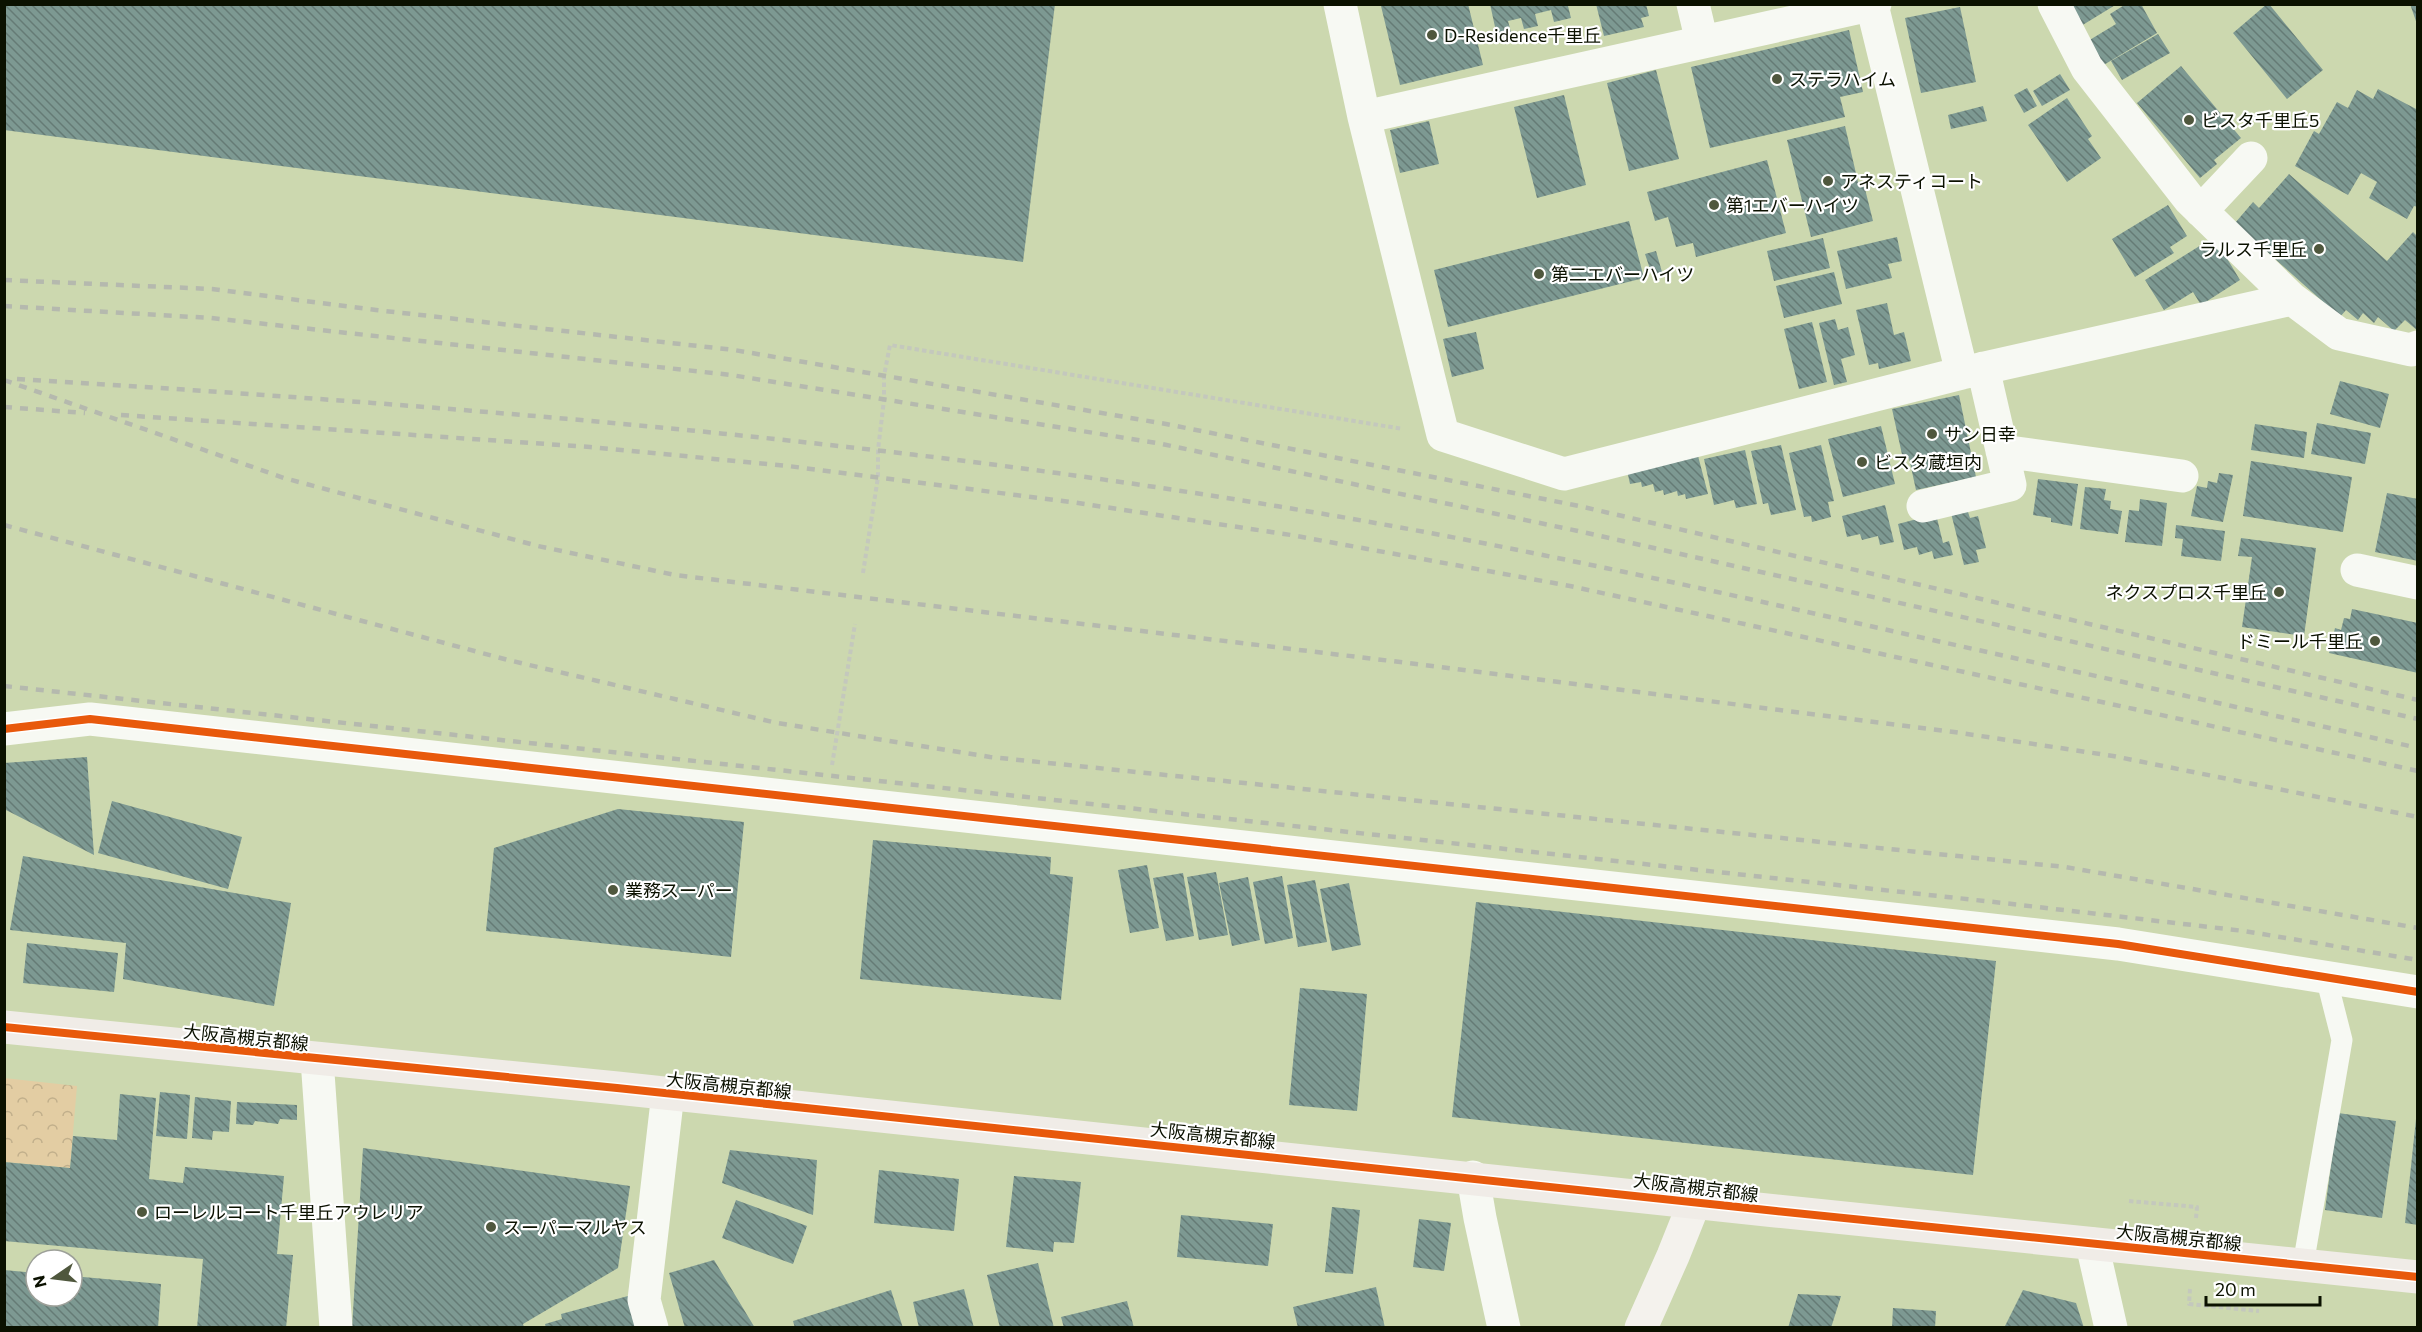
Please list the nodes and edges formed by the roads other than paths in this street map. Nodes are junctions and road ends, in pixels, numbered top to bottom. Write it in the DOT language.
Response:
graph roads {
  1 [pos="1340,4"];
  2 [pos="1693,4"];
  3 [pos="2054,4"];
  4 [pos="1873,5"];
  5 [pos="1702,42"];
  6 [pos="1364,117"];
  7 [pos="2251,158"];
  8 [pos="2201,211"];
  9 [pos="2292,299"];
  10 [pos="2418,347"];
  11 [pos="1972,370"];
  12 [pos="2002,451"];
  13 [pos="2182,476"];
  14 [pos="1923,506"];
  15 [pos="2357,570"];
  16 [pos="2418,584"];
  17 [pos="4,729"];
  18 [pos="2326,977"];
  19 [pos="2418,992"];
  20 [pos="4,1027"];
  21 [pos="317,1059"];
  22 [pos="668,1093"];
  23 [pos="1473,1177"];
  24 [pos="1695,1201"];
  25 [pos="2092,1244"];
  26 [pos="2303,1265"];
  27 [pos="2418,1276"];
  28 [pos="336,1328"];
  29 [pos="652,1328"];
  30 [pos="1504,1328"];
  31 [pos="1641,1328"];
  32 [pos="2111,1328"];
  1 -- 6 [label="street"];
  2 -- 5 [label="street"];
  3 -- 8 [label="street"];
  4 -- 5 [label="street"];
  4 -- 11 [label="street"];
  5 -- 6 [label="street"];
  6 -- 11 [label="street"];
  7 -- 8 [label="street"];
  8 -- 9 [label="street"];
  9 -- 10 [label="street"];
  9 -- 11 [label="street"];
  11 -- 12 [label="street"];
  12 -- 13 [label="street"];
  12 -- 14 [label="street"];
  15 -- 16 [label="street"];
  17 -- 18 [label="street"];
  18 -- 19 [label="street"];
  18 -- 26 [label="lane"];
  20 -- 21 [label="main road, 大阪高槻京都線"];
  21 -- 22 [label="main road, 大阪高槻京都線"];
  21 -- 28 [label="street"];
  22 -- 23 [label="main road, 大阪高槻京都線"];
  22 -- 29 [label="street"];
  23 -- 24 [label="main road, 大阪高槻京都線"];
  23 -- 30 [label="street"];
  24 -- 25 [label="main road, 大阪高槻京都線"];
  24 -- 31 [label="street"];
  25 -- 26 [label="main road, 大阪高槻京都線"];
  25 -- 32 [label="street"];
  26 -- 27 [label="main road, 大阪高槻京都線"];
}
